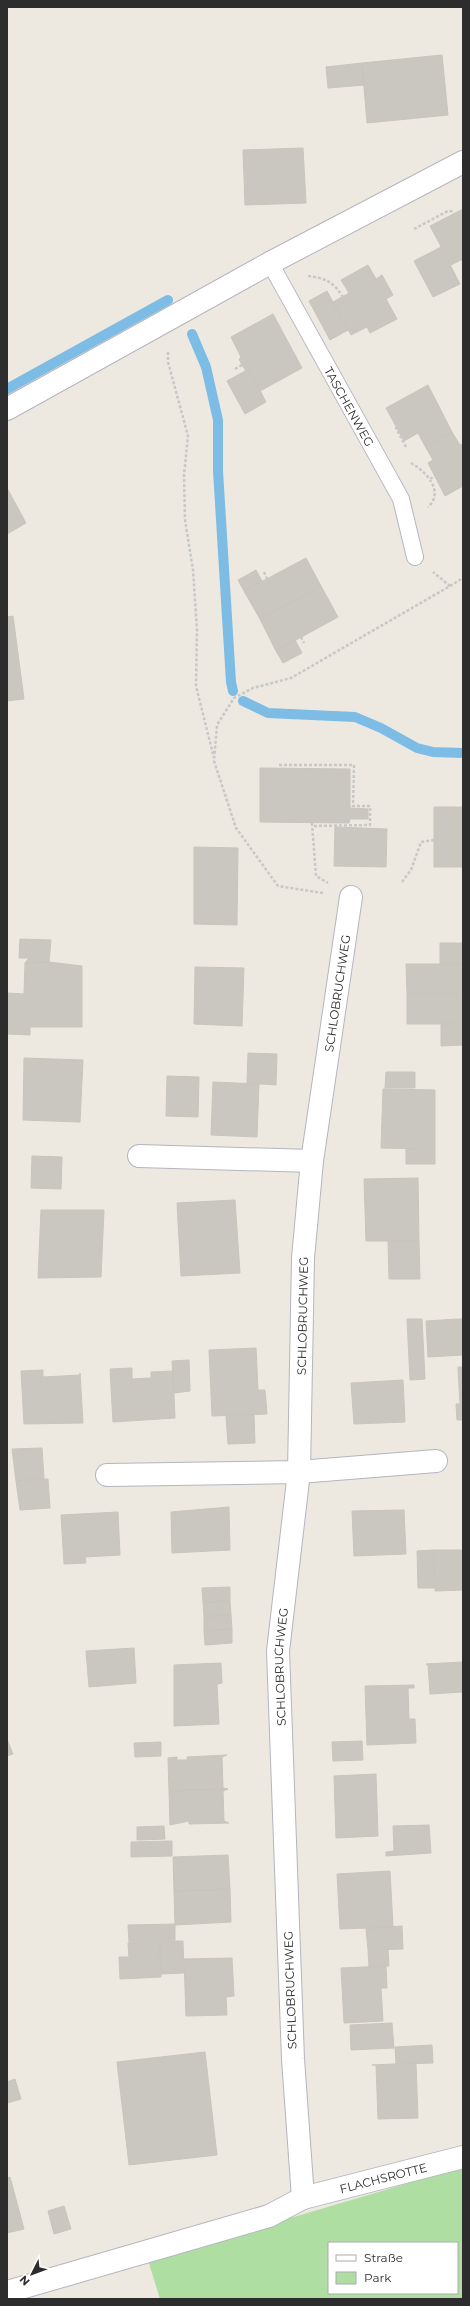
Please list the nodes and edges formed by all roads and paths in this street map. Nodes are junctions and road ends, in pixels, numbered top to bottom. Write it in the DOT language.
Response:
graph roads {
  1 [pos="463,162"];
  2 [pos="454,214"];
  3 [pos="414,229"];
  4 [pos="270,262"];
  5 [pos="306,276"];
  6 [pos="343,297"];
  7 [pos="163,322"];
  8 [pos="242,364"];
  9 [pos="235,369"];
  10 [pos="7,409"];
  11 [pos="397,427"];
  12 [pos="406,447"];
  13 [pos="435,476"];
  14 [pos="430,479"];
  15 [pos="415,557"];
  16 [pos="264,572"];
  17 [pos="463,578"];
  18 [pos="267,579"];
  19 [pos="450,586"];
  20 [pos="301,637"];
  21 [pos="304,643"];
  22 [pos="214,761"];
  23 [pos="279,765"];
  24 [pos="434,840"];
  25 [pos="402,882"];
  26 [pos="351,897"];
  27 [pos="139,1156"];
  28 [pos="312,1161"];
  29 [pos="436,1461"];
  30 [pos="300,1472"];
  31 [pos="107,1475"];
  32 [pos="463,2157"];
  33 [pos="303,2198"];
  34 [pos="7,2292"];
  1 -- 4 [label="street"];
  2 -- 3 [label="path"];
  4 -- 7 [label="street"];
  4 -- 15 [label="lane, TASCHENWEG"];
  5 -- 6 [label="path"];
  7 -- 10 [label="street"];
  7 -- 22 [label="path"];
  8 -- 9 [label="path"];
  11 -- 12 [label="path"];
  13 -- 14 [label="path"];
  15 -- 19 [label="path"];
  16 -- 18 [label="path"];
  17 -- 19 [label="path"];
  19 -- 22 [label="path"];
  20 -- 21 [label="path"];
  22 -- 26 [label="path"];
  23 -- 26 [label="path"];
  24 -- 25 [label="path"];
  26 -- 28 [label="street, SCHLOBRUCHWEG"];
  27 -- 28 [label="street"];
  28 -- 30 [label="street, SCHLOBRUCHWEG"];
  29 -- 30 [label="street"];
  30 -- 31 [label="street"];
  30 -- 33 [label="street, SCHLOBRUCHWEG"];
  32 -- 33 [label="street, FLACHSROTTE"];
  33 -- 34 [label="street"];
}
